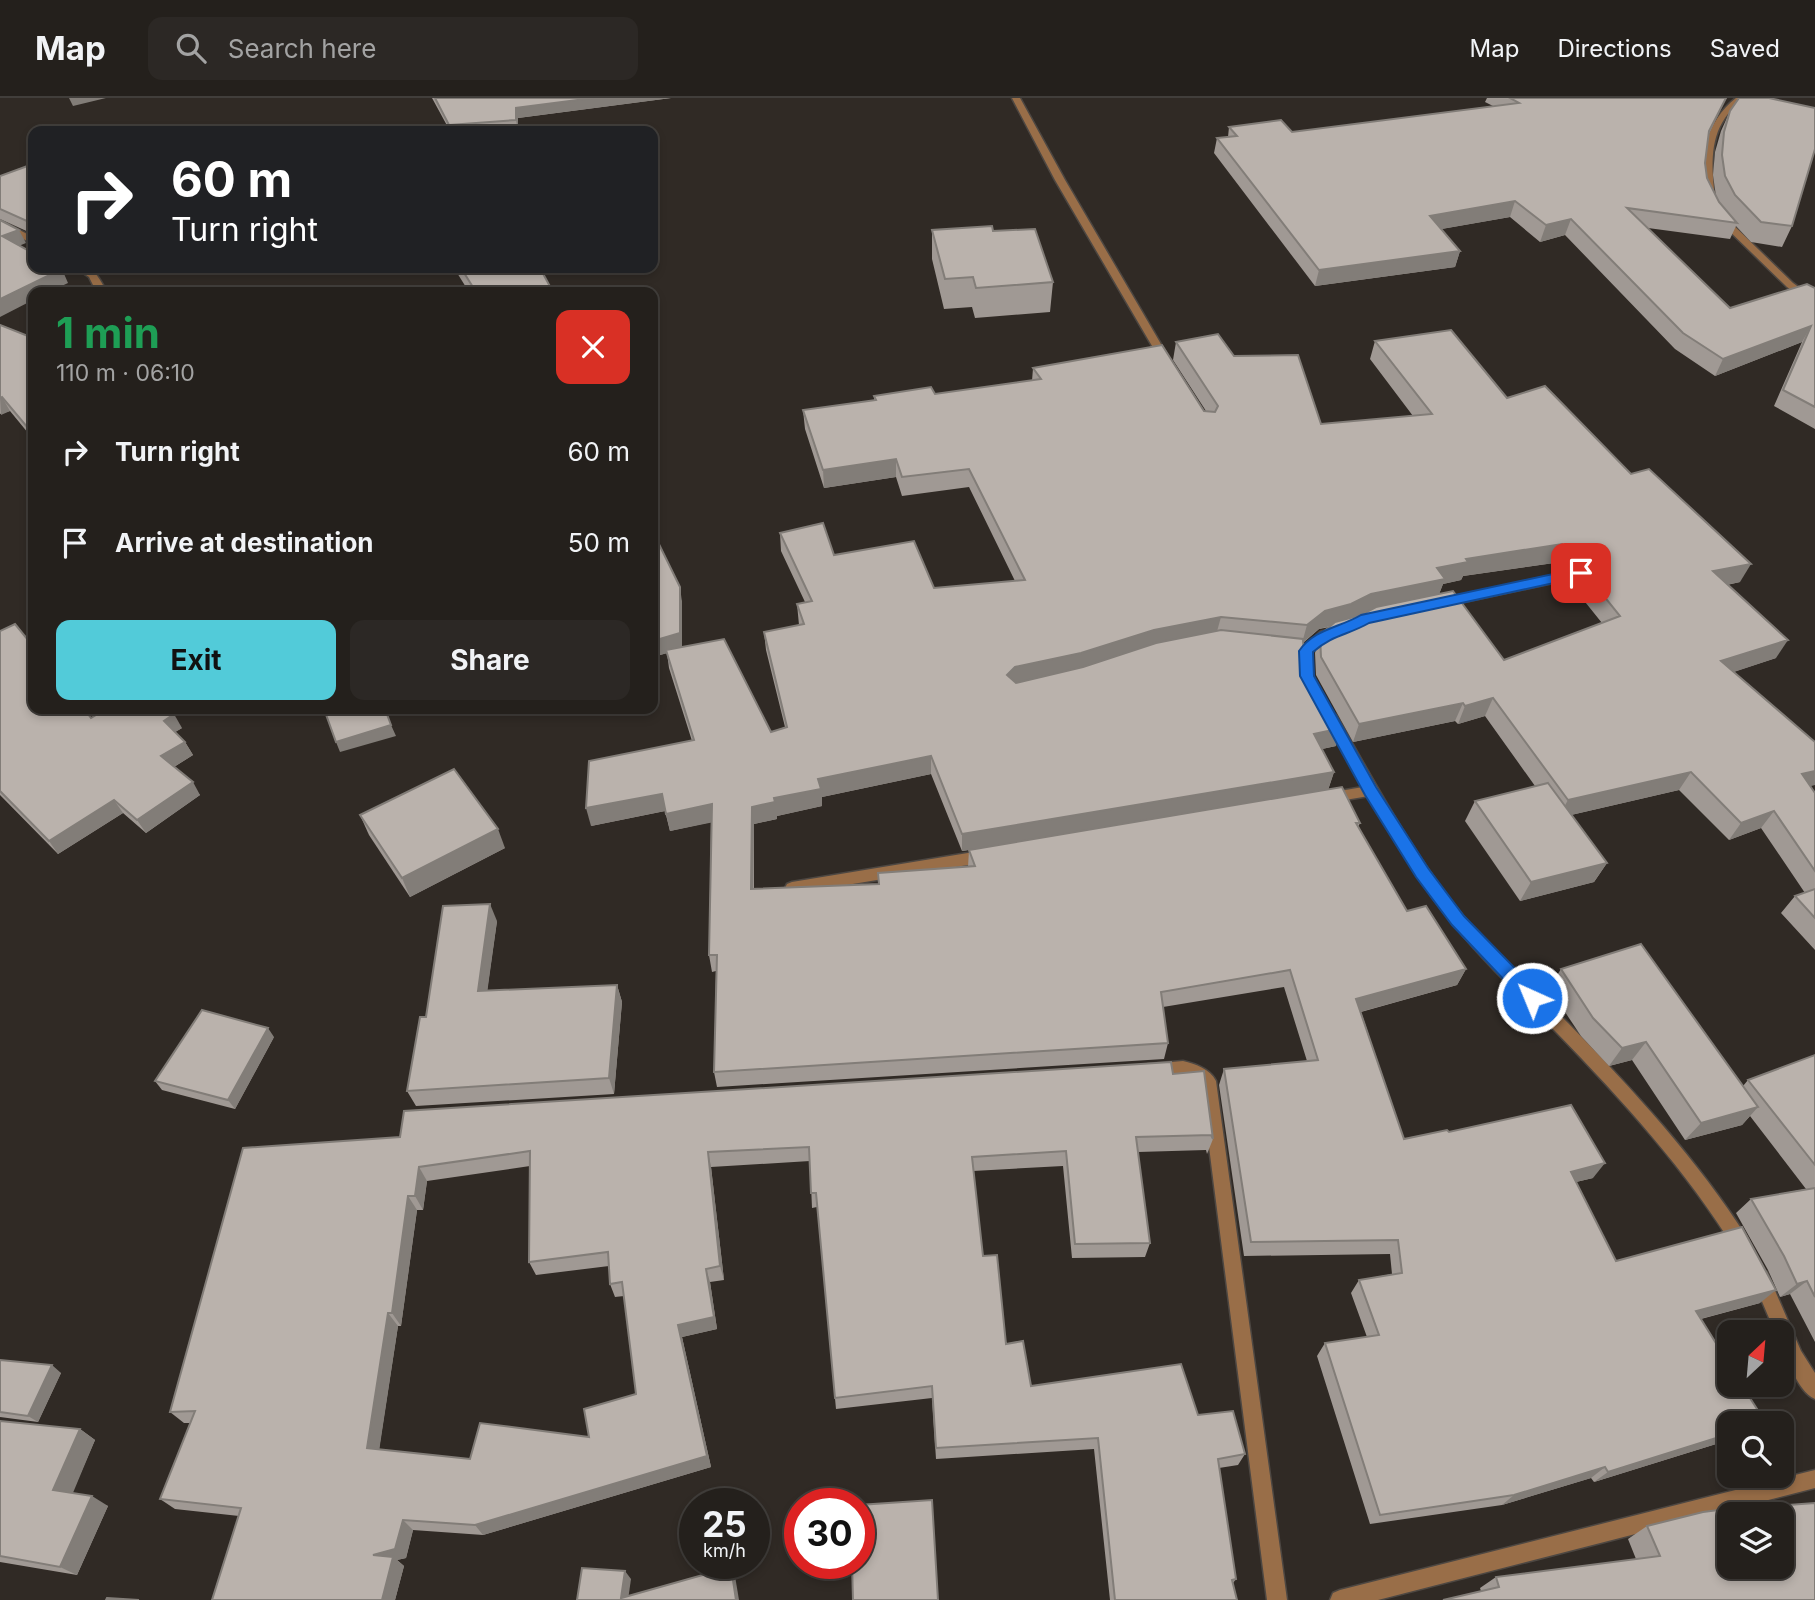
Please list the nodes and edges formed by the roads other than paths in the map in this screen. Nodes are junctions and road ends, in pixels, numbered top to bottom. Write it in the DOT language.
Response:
graph roads {
  1 [pos="1016,98"];
  2 [pos="1741,98"];
  3 [pos="0,223"];
  4 [pos="28,238"];
  5 [pos="1815,304"];
  6 [pos="1173,373"];
  7 [pos="1581,573"];
  8 [pos="1420,607"];
  9 [pos="1350,628"];
  10 [pos="1370,791"];
  11 [pos="1315,800"];
  12 [pos="999,853"];
  13 [pos="792,888"];
  14 [pos="1133,1071"];
  15 [pos="1815,1390"];
  16 [pos="1815,1479"];
  17 [pos="1277,1600"];
  18 [pos="1339,1600"];
  1 -- 6 [label="street"];
  2 -- 5 [label="street"];
  3 -- 4 [label="street"];
  7 -- 8 [label="street"];
  9 -- 10 [label="street"];
  10 -- 11 [label="street"];
  10 -- 15 [label="street"];
  12 -- 13 [label="street"];
  14 -- 17 [label="street"];
  16 -- 18 [label="street"];
}
